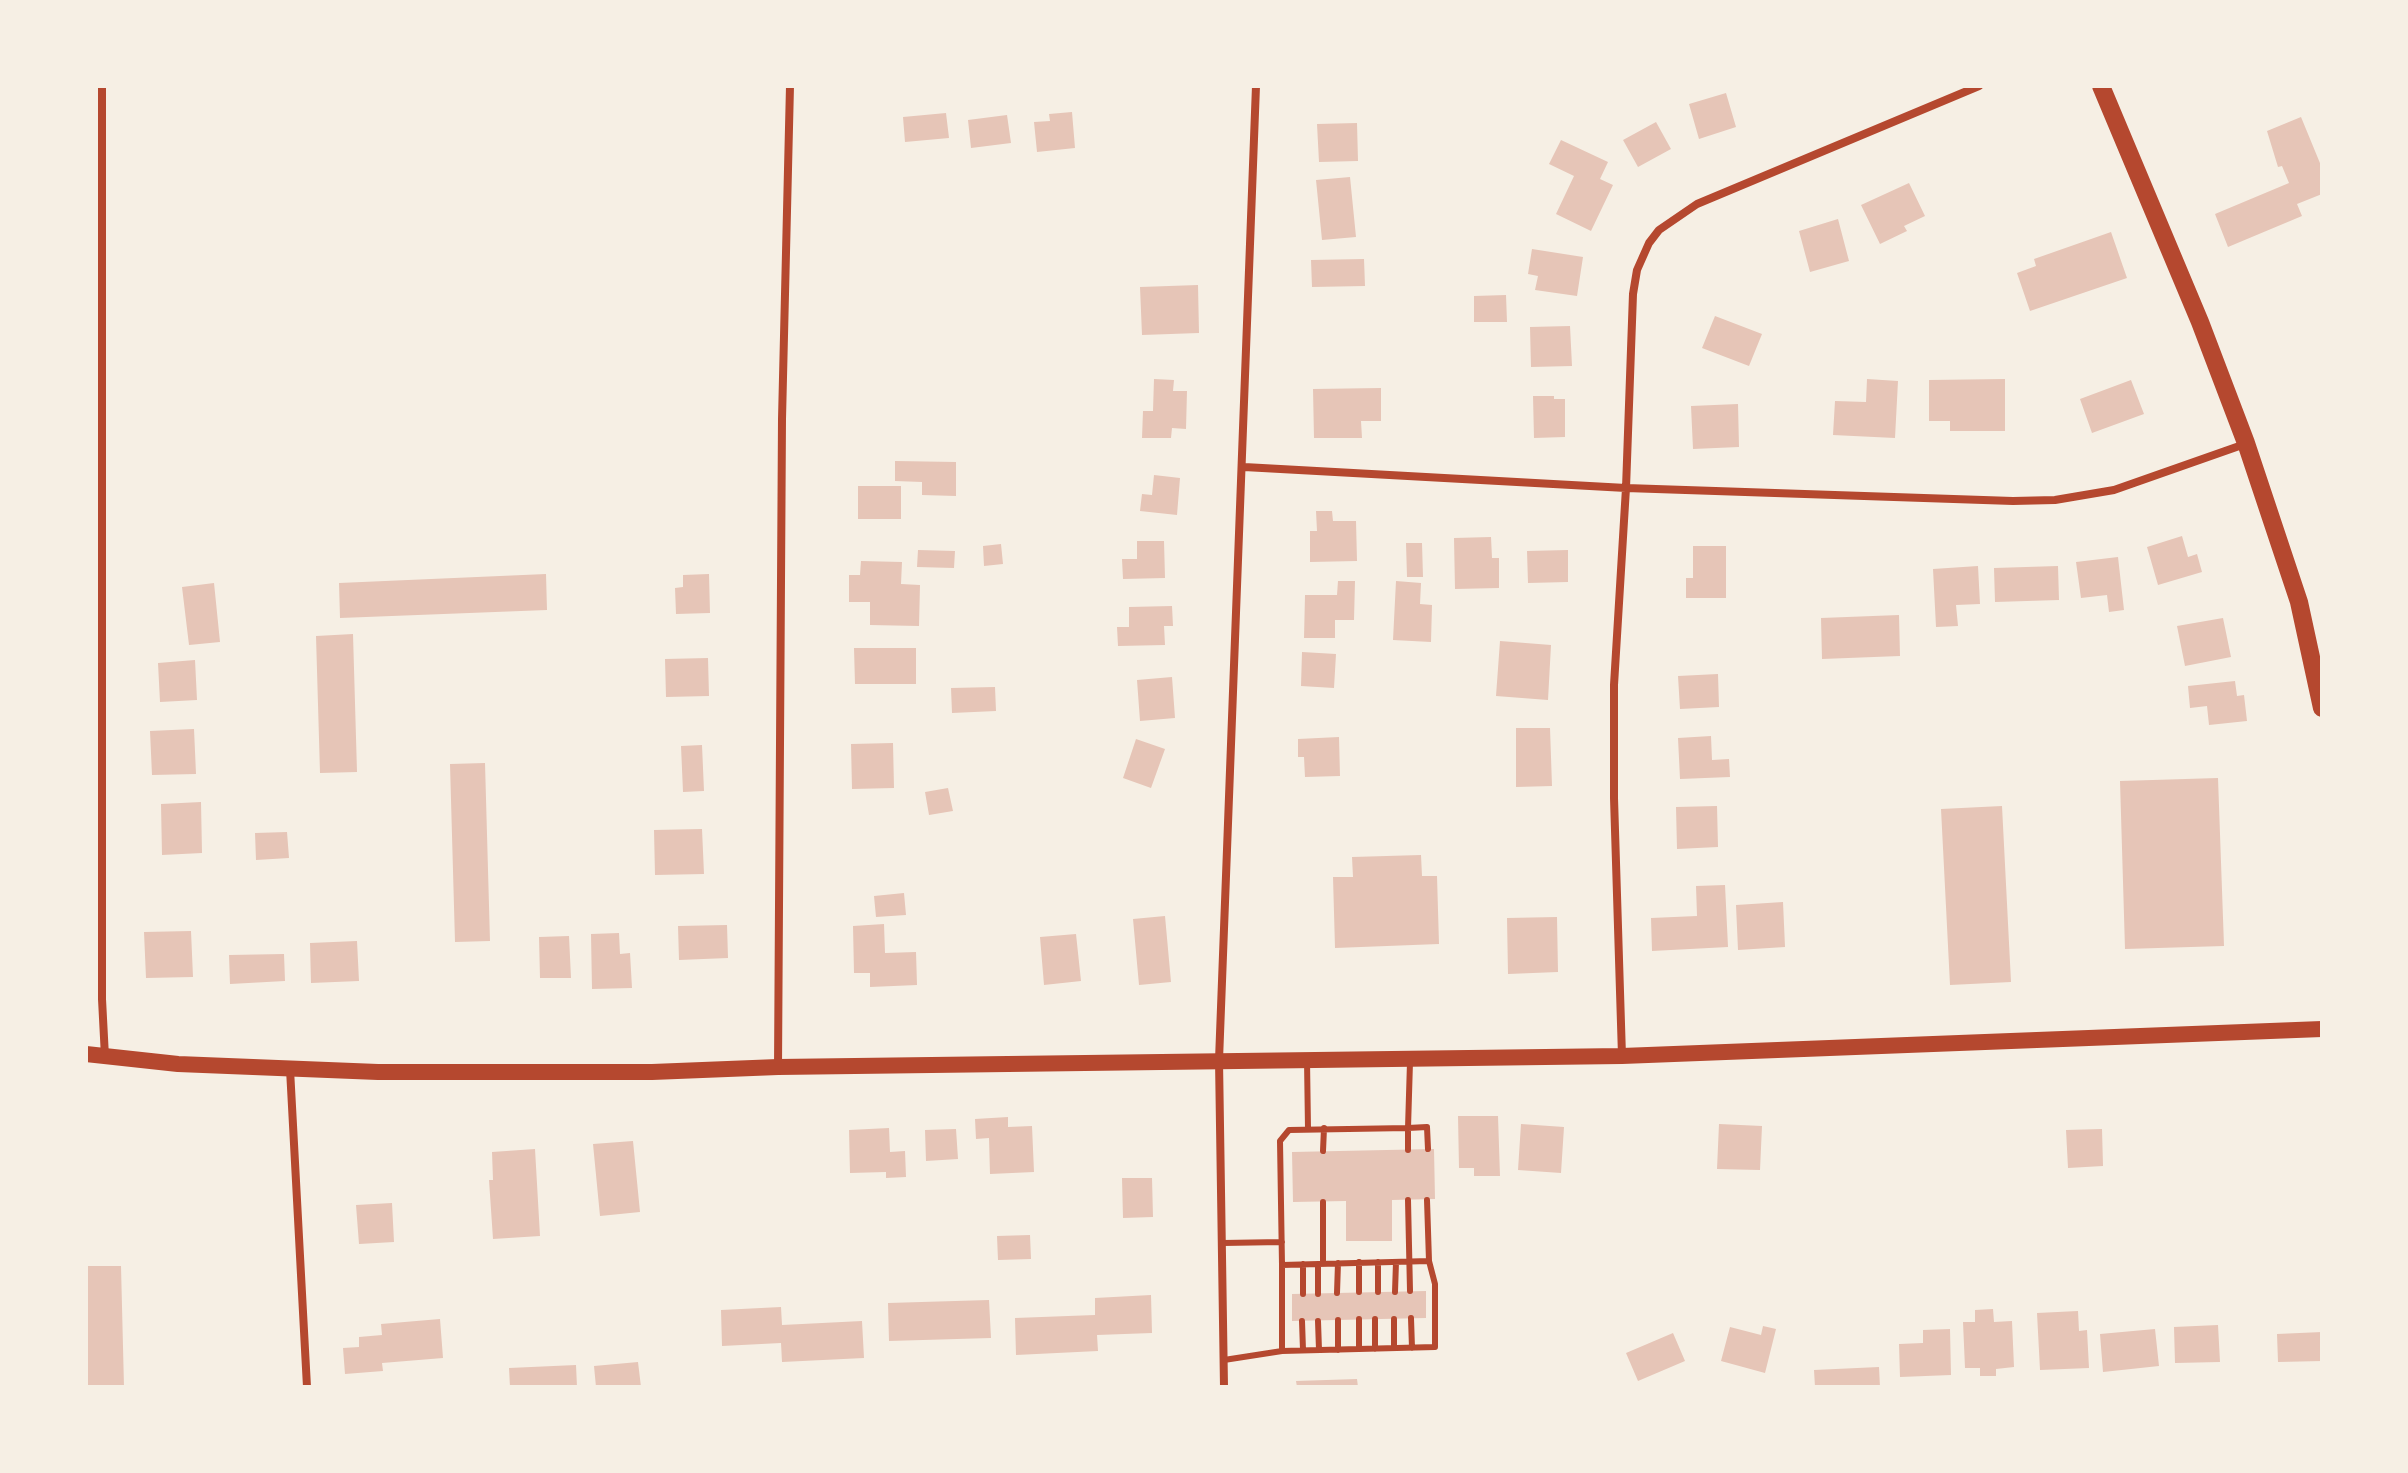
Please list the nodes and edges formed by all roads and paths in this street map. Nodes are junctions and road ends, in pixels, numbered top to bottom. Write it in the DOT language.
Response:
graph roads {
  1 [pos="102,86"];
  2 [pos="790,86"];
  3 [pos="1256,86"];
  4 [pos="1979,86"];
  5 [pos="2101,86"];
  6 [pos="2246,443"];
  7 [pos="1244,467"];
  8 [pos="1626,488"];
  9 [pos="2322,706"];
  10 [pos="2322,1029"];
  11 [pos="86,1054"];
  12 [pos="1622,1056"];
  13 [pos="106,1058"];
  14 [pos="1410,1058"];
  15 [pos="1307,1059"];
  16 [pos="1219,1060"];
  17 [pos="778,1067"];
  18 [pos="290,1069"];
  19 [pos="1324,1128"];
  20 [pos="1408,1128"];
  21 [pos="1308,1129"];
  22 [pos="1428,1149"];
  23 [pos="1408,1150"];
  24 [pos="1323,1151"];
  25 [pos="1408,1200"];
  26 [pos="1427,1200"];
  27 [pos="1323,1202"];
  28 [pos="1282,1242"];
  29 [pos="1223,1243"];
  30 [pos="1410,1261"];
  31 [pos="1429,1261"];
  32 [pos="1359,1262"];
  33 [pos="1378,1262"];
  34 [pos="1396,1262"];
  35 [pos="1338,1263"];
  36 [pos="1303,1264"];
  37 [pos="1321,1264"];
  38 [pos="1282,1265"];
  39 [pos="1410,1291"];
  40 [pos="1359,1292"];
  41 [pos="1378,1292"];
  42 [pos="1395,1292"];
  43 [pos="1337,1293"];
  44 [pos="1303,1294"];
  45 [pos="1318,1294"];
  46 [pos="1411,1318"];
  47 [pos="1359,1319"];
  48 [pos="1375,1319"];
  49 [pos="1394,1319"];
  50 [pos="1338,1320"];
  51 [pos="1302,1321"];
  52 [pos="1318,1321"];
  53 [pos="1394,1348"];
  54 [pos="1412,1348"];
  55 [pos="1359,1349"];
  56 [pos="1375,1349"];
  57 [pos="1303,1350"];
  58 [pos="1319,1350"];
  59 [pos="1338,1350"];
  60 [pos="1282,1351"];
  61 [pos="1224,1360"];
  62 [pos="307,1387"];
  63 [pos="1224,1387"];
  1 -- 13 [label="street"];
  2 -- 17 [label="street"];
  3 -- 7 [label="street"];
  4 -- 8 [label="street"];
  5 -- 6 [label="main road"];
  6 -- 8 [label="street"];
  6 -- 9 [label="main road"];
  7 -- 8 [label="street"];
  7 -- 16 [label="street"];
  8 -- 12 [label="street"];
  10 -- 12 [label="main road"];
  11 -- 13 [label="main road"];
  12 -- 14 [label="main road"];
  13 -- 18 [label="main road"];
  14 -- 15 [label="main road"];
  14 -- 20 [label="lane"];
  15 -- 16 [label="main road"];
  15 -- 21 [label="lane"];
  16 -- 17 [label="main road"];
  16 -- 29 [label="street"];
  17 -- 18 [label="main road"];
  18 -- 62 [label="street"];
  19 -- 20 [label="lane"];
  19 -- 21 [label="lane"];
  19 -- 24 [label="lane"];
  20 -- 22 [label="lane"];
  20 -- 23 [label="lane"];
  21 -- 28 [label="lane"];
  25 -- 30 [label="lane"];
  26 -- 31 [label="lane"];
  27 -- 37 [label="lane"];
  28 -- 29 [label="lane"];
  28 -- 38 [label="lane"];
  29 -- 61 [label="street"];
  30 -- 31 [label="lane"];
  30 -- 34 [label="lane"];
  30 -- 39 [label="lane"];
  31 -- 54 [label="lane"];
  32 -- 33 [label="lane"];
  32 -- 35 [label="lane"];
  32 -- 40 [label="lane"];
  33 -- 34 [label="lane"];
  33 -- 41 [label="lane"];
  34 -- 42 [label="lane"];
  35 -- 37 [label="lane"];
  35 -- 43 [label="lane"];
  36 -- 37 [label="lane"];
  36 -- 38 [label="lane"];
  36 -- 44 [label="lane"];
  37 -- 45 [label="lane"];
  38 -- 60 [label="lane"];
  46 -- 54 [label="lane"];
  47 -- 55 [label="lane"];
  48 -- 56 [label="lane"];
  49 -- 53 [label="lane"];
  50 -- 59 [label="lane"];
  51 -- 57 [label="lane"];
  52 -- 58 [label="lane"];
  53 -- 54 [label="lane"];
  53 -- 56 [label="lane"];
  55 -- 56 [label="lane"];
  55 -- 59 [label="lane"];
  57 -- 58 [label="lane"];
  57 -- 60 [label="lane"];
  58 -- 59 [label="lane"];
  60 -- 61 [label="lane"];
  61 -- 63 [label="street"];
}
